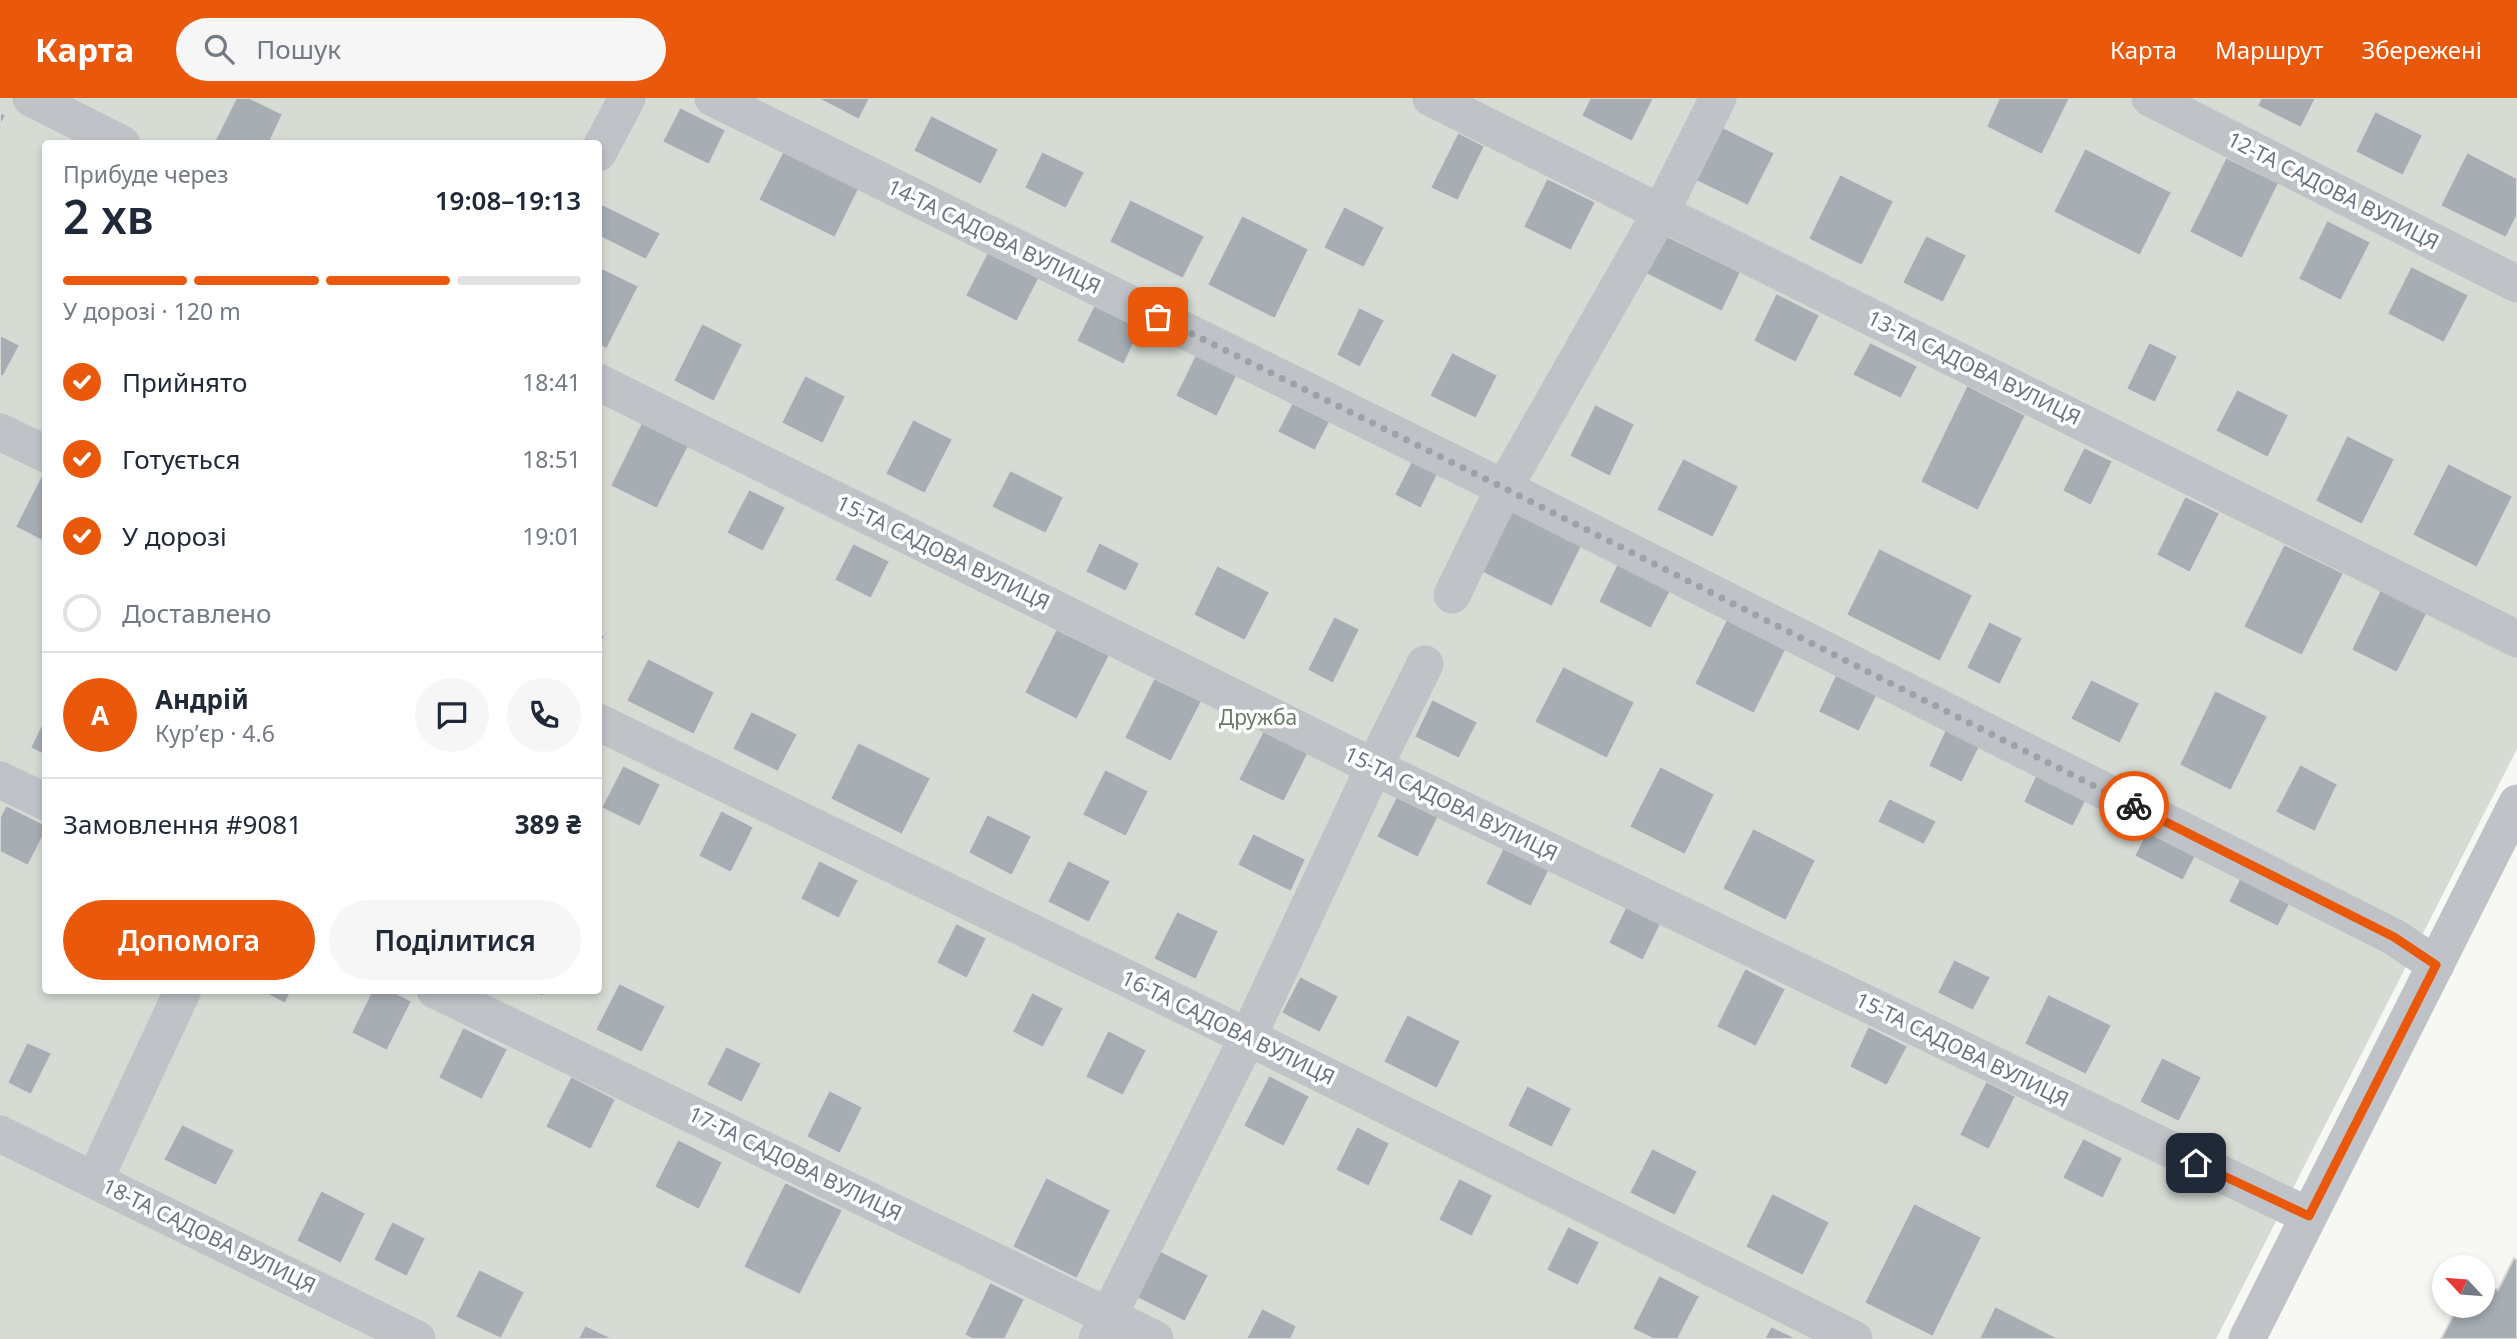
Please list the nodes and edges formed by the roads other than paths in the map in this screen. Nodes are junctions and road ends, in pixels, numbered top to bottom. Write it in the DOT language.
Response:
graph roads {
  1 [pos="31,98"];
  2 [pos="627,98"];
  3 [pos="713,98"];
  4 [pos="1431,98"];
  5 [pos="1718,98"];
  6 [pos="2150,98"];
  7 [pos="114,140"];
  8 [pos="602,145"];
  9 [pos="1661,212"];
  10 [pos="2517,284"];
  11 [pos="602,384"];
  12 [pos="0,432"];
  13 [pos="42,452"];
  14 [pos="1504,488"];
  15 [pos="1452,595"];
  16 [pos="2517,639"];
  17 [pos="1425,664"];
  18 [pos="602,724"];
  19 [pos="1374,767"];
  20 [pos="0,780"];
  21 [pos="42,800"];
  22 [pos="2517,803"];
  23 [pos="2436,965"];
  24 [pos="181,994"];
  25 [pos="443,994"];
  26 [pos="1248,1037"];
  27 [pos="0,1134"];
  28 [pos="95,1179"];
  29 [pos="2309,1216"];
  30 [pos="1103,1327"];
  31 [pos="417,1339"];
  32 [pos="1155,1339"];
  33 [pos="1854,1339"];
  34 [pos="2247,1339"];
  1 -- 7 [label="street"];
  2 -- 8 [label="street"];
  3 -- 14 [label="street, 14-ТА САДОВА ВУЛИЦЯ"];
  4 -- 9 [label="street, 13-ТА САДОВА ВУЛИЦЯ"];
  5 -- 9 [label="street"];
  6 -- 10 [label="street, 12-ТА САДОВА ВУЛИЦЯ"];
  9 -- 14 [label="street"];
  9 -- 16 [label="street, 13-ТА САДОВА ВУЛИЦЯ"];
  11 -- 19 [label="street, 15-ТА САДОВА ВУЛИЦЯ"];
  12 -- 13 [label="street"];
  14 -- 15 [label="street"];
  14 -- 23 [label="street, 14-ТА САДОВА ВУЛИЦЯ"];
  17 -- 19 [label="street"];
  18 -- 26 [label="street, 16-ТА САДОВА ВУЛИЦЯ"];
  19 -- 26 [label="street"];
  19 -- 29 [label="street, 15-ТА САДОВА ВУЛИЦЯ"];
  20 -- 21 [label="street"];
  22 -- 23 [label="street"];
  23 -- 29 [label="street"];
  24 -- 28 [label="street"];
  25 -- 30 [label="street, 17-ТА САДОВА ВУЛИЦЯ"];
  26 -- 30 [label="street"];
  26 -- 33 [label="street, 16-ТА САДОВА ВУЛИЦЯ"];
  27 -- 28 [label="street, 18-ТА САДОВА ВУЛИЦЯ"];
  28 -- 31 [label="street, 18-ТА САДОВА ВУЛИЦЯ"];
  29 -- 34 [label="street"];
  30 -- 32 [label="street, 17-ТА САДОВА ВУЛИЦЯ"];
}
